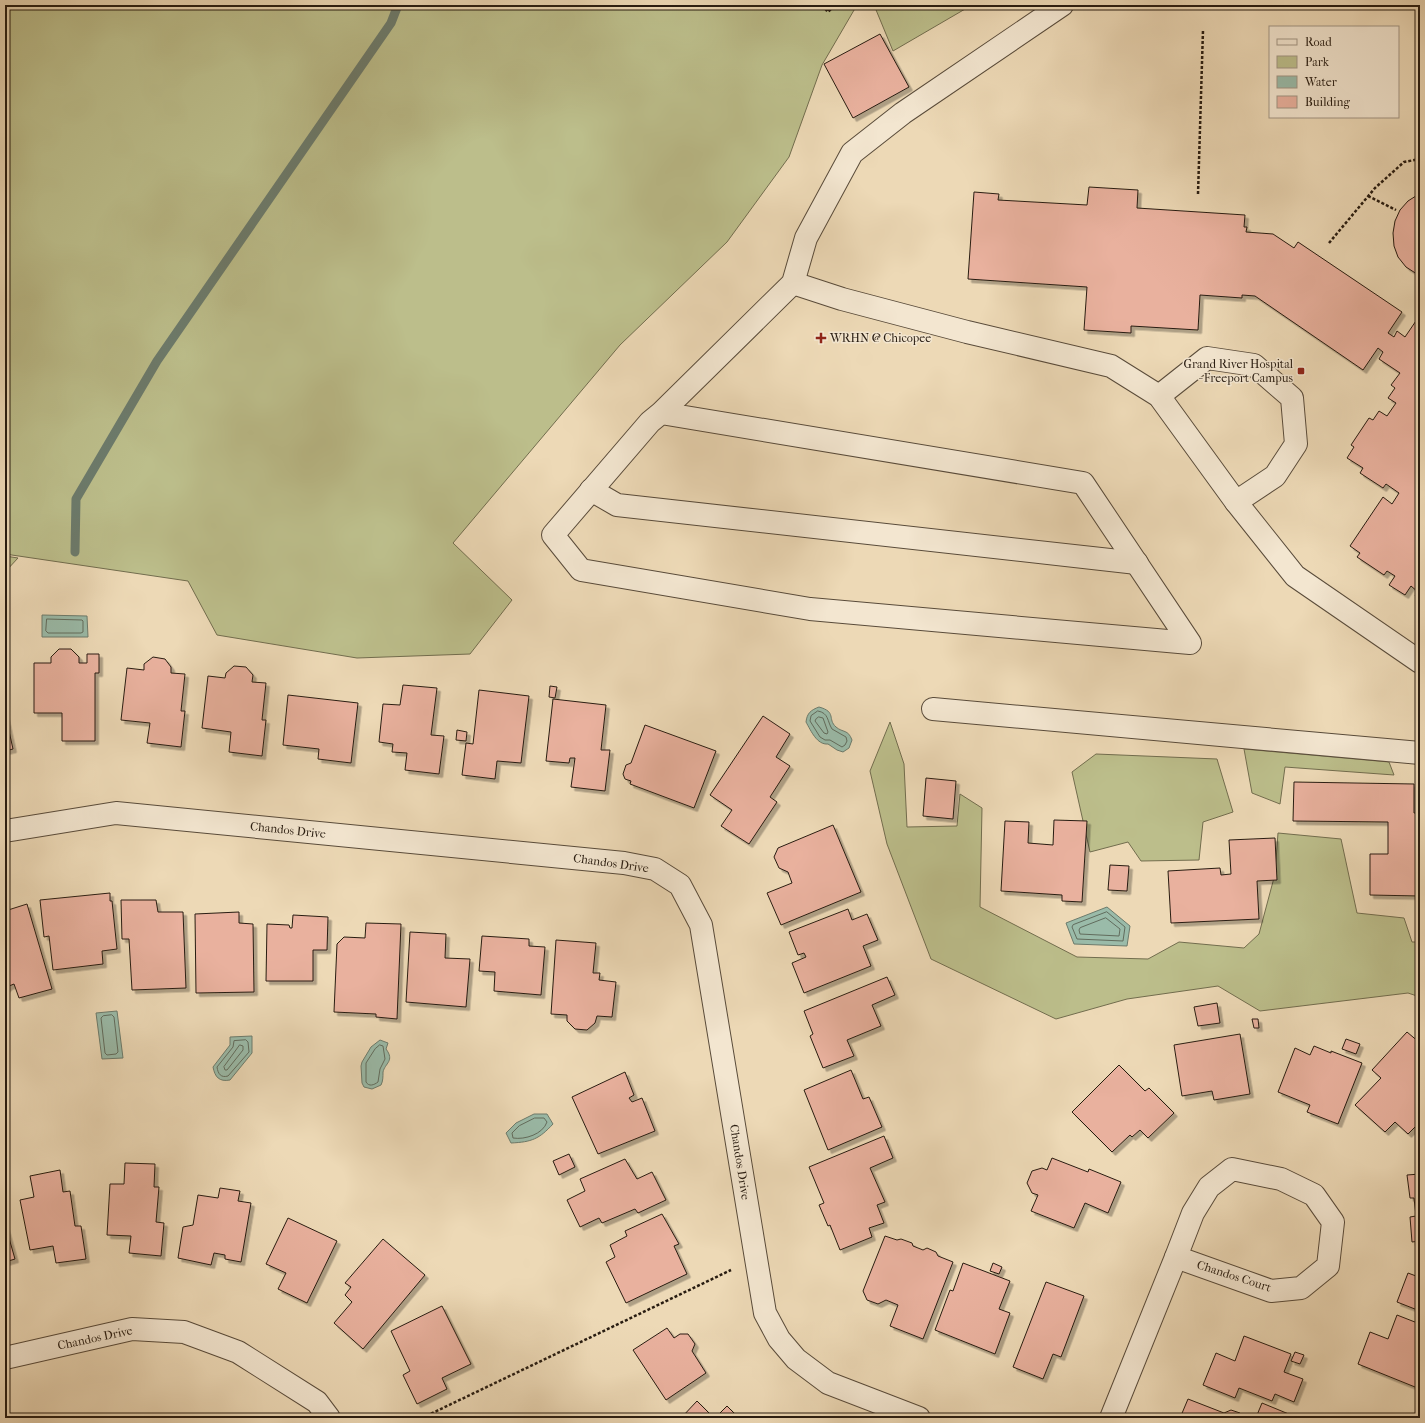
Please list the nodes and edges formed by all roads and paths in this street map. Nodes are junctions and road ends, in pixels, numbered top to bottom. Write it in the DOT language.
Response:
graph roads {
  1 [pos="822,5"];
  2 [pos="835,5"];
  3 [pos="1062,5"];
  4 [pos="1203,30"];
  5 [pos="1420,159"];
  6 [pos="1198,194"];
  7 [pos="1368,196"];
  8 [pos="1396,210"];
  9 [pos="1329,243"];
  10 [pos="793,283"];
  11 [pos="1159,396"];
  12 [pos="661,413"];
  13 [pos="591,490"];
  14 [pos="1236,502"];
  15 [pos="1137,563"];
  16 [pos="1420,662"];
  17 [pos="934,709"];
  18 [pos="1420,753"];
  19 [pos="5,831"];
  20 [pos="756,1257"];
  21 [pos="1176,1257"];
  22 [pos="5,1358"];
  23 [pos="328,1418"];
  24 [pos="422,1418"];
  25 [pos="919,1418"];
  26 [pos="1111,1418"];
  1 -- 2 [label="path"];
  3 -- 10 [label="street"];
  4 -- 6 [label="path"];
  5 -- 7 [label="path"];
  7 -- 8 [label="path"];
  7 -- 9 [label="path"];
  10 -- 11 [label="street"];
  10 -- 12 [label="street"];
  11 -- 14 [label="street"];
  11 -- 14 [label="street"];
  12 -- 13 [label="street"];
  12 -- 15 [label="street"];
  13 -- 15 [label="street"];
  13 -- 15 [label="street"];
  14 -- 16 [label="street"];
  17 -- 18 [label="street"];
  19 -- 20 [label="street, Chandos Drive"];
  20 -- 24 [label="path"];
  20 -- 25 [label="street, Chandos Drive"];
  21 -- 21 [label="street, Chandos Court"];
  21 -- 26 [label="street, Chandos Court"];
  22 -- 23 [label="street, Chandos Drive"];
}
